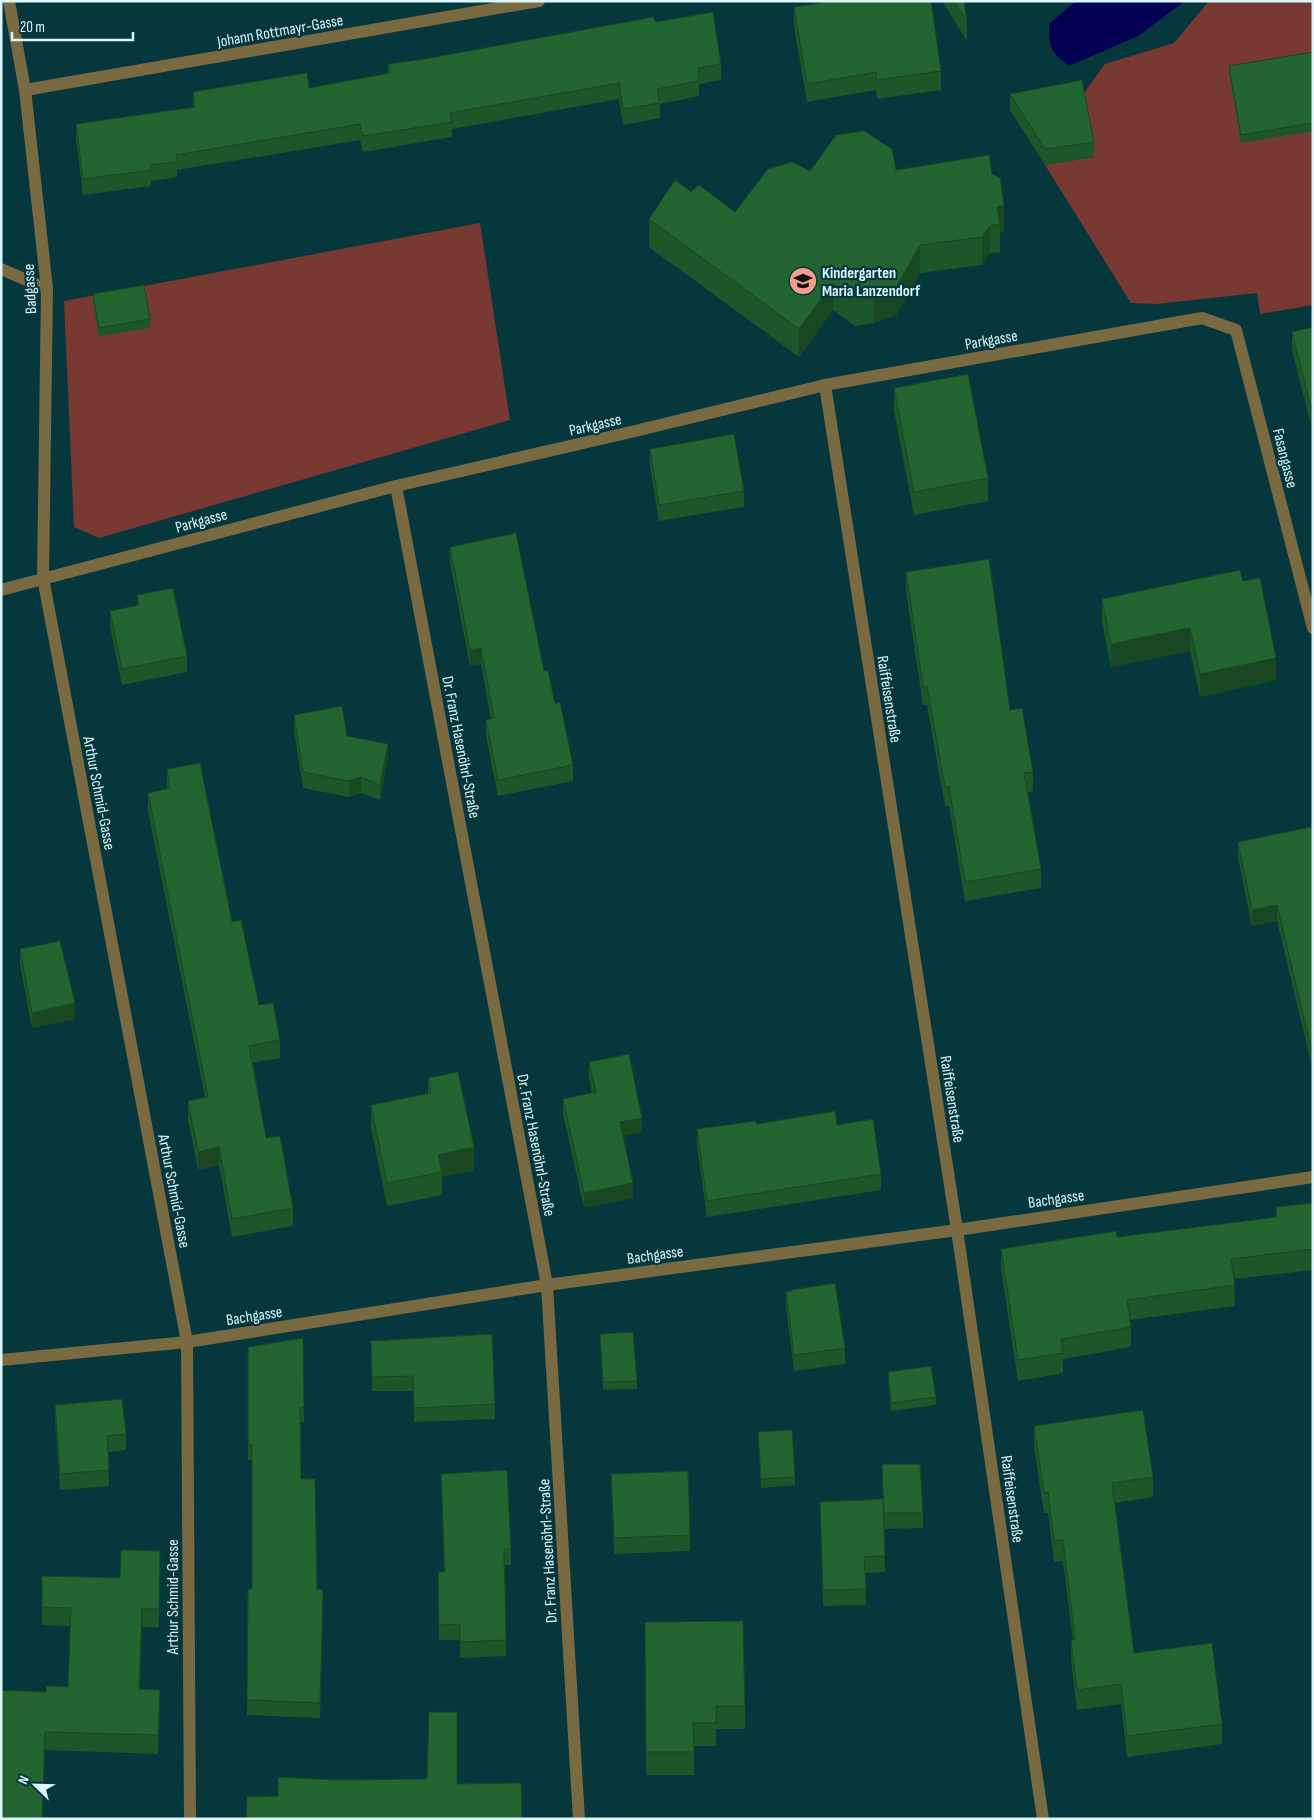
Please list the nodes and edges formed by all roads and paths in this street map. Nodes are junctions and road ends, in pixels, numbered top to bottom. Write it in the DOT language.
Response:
graph roads {
  1 [pos="9,1"];
  2 [pos="540,1"];
  3 [pos="25,90"];
  4 [pos="1,268"];
  5 [pos="47,289"];
  6 [pos="1202,318"];
  7 [pos="824,384"];
  8 [pos="396,486"];
  9 [pos="44,578"];
  10 [pos="1,590"];
  11 [pos="1313,628"];
  12 [pos="1313,1177"];
  13 [pos="956,1230"];
  14 [pos="547,1285"];
  15 [pos="187,1342"];
  16 [pos="1,1360"];
  17 [pos="190,1819"];
  18 [pos="579,1819"];
  19 [pos="1044,1819"];
  1 -- 3 [label="street, Badgasse"];
  2 -- 3 [label="street, Johann Rottmayr-Gasse"];
  3 -- 5 [label="street, Badgasse"];
  4 -- 5 [label="street"];
  5 -- 9 [label="street, Badgasse"];
  6 -- 7 [label="street, Parkgasse"];
  6 -- 11 [label="street, Fasangasse"];
  7 -- 8 [label="street, Parkgasse"];
  7 -- 13 [label="street, Raiffeisenstraße"];
  8 -- 9 [label="street, Parkgasse"];
  8 -- 14 [label="street, Dr. Franz Hasenöhrl-Straße"];
  9 -- 10 [label="street, Parkgasse"];
  9 -- 15 [label="street, Arthur Schmid-Gasse"];
  12 -- 13 [label="street, Bachgasse"];
  13 -- 14 [label="street, Bachgasse"];
  13 -- 19 [label="street, Raiffeisenstraße"];
  14 -- 15 [label="street, Bachgasse"];
  14 -- 18 [label="street, Dr. Franz Hasenöhrl-Straße"];
  15 -- 16 [label="street, Bachgasse"];
  15 -- 17 [label="street, Arthur Schmid-Gasse"];
}
